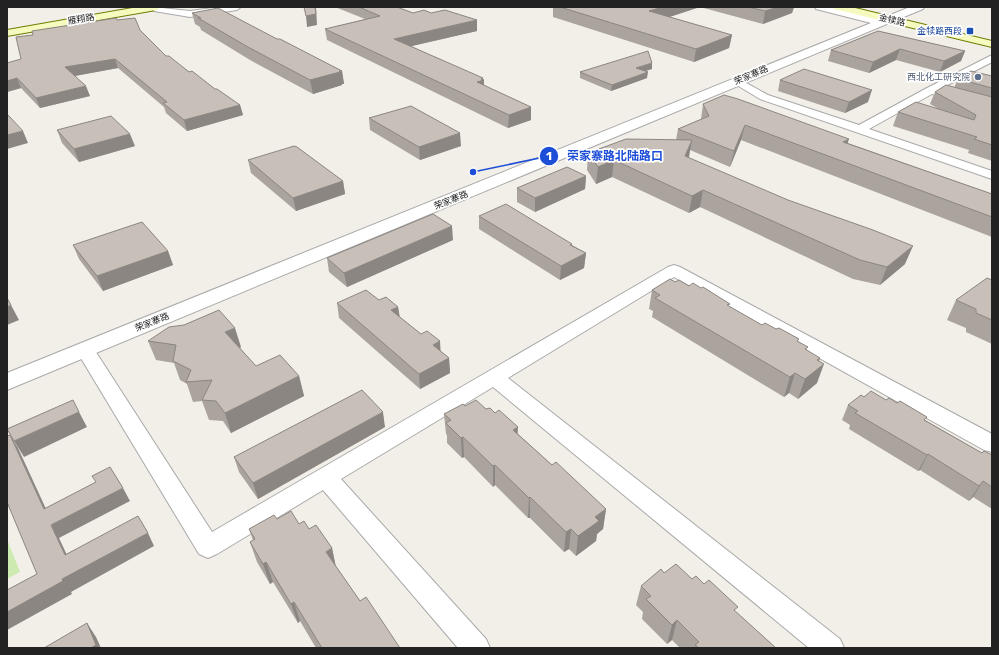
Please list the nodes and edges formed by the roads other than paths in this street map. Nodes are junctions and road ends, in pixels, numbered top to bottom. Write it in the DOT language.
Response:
graph roads {
  1 [pos="136,7"];
  2 [pos="157,7"];
  3 [pos="237,7"];
  4 [pos="820,7"];
  5 [pos="838,7"];
  6 [pos="856,7"];
  7 [pos="919,7"];
  8 [pos="886,14"];
  9 [pos="7,28"];
  10 [pos="7,33"];
  11 [pos="992,39"];
  12 [pos="992,44"];
  13 [pos="992,58"];
  14 [pos="735,81"];
  15 [pos="931,90"];
  16 [pos="709,94"];
  17 [pos="731,102"];
  18 [pos="992,108"];
  19 [pos="859,130"];
  20 [pos="992,175"];
  21 [pos="85,350"];
  22 [pos="7,367"];
  23 [pos="494,377"];
  24 [pos="7,382"];
  25 [pos="992,444"];
  26 [pos="326,477"];
  27 [pos="476,648"];
  28 [pos="830,648"];
  1 -- 9 [label="main road, 雁翔路"];
  2 -- 3 [label="street"];
  2 -- 10 [label="main road, 雁翔路"];
  4 -- 8 [label="street"];
  5 -- 8 [label="main road, 金犊路"];
  6 -- 8 [label="main road, 金犊路"];
  7 -- 8 [label="street"];
  8 -- 11 [label="main road, 金犊路"];
  8 -- 12 [label="main road, 金犊路"];
  8 -- 14 [label="street, 荣家寨路"];
  8 -- 22 [label="street, 荣家寨路"];
  13 -- 15 [label="street"];
  14 -- 16 [label="street, 荣家寨路"];
  14 -- 19 [label="street"];
  15 -- 18 [label="street"];
  15 -- 19 [label="street"];
  16 -- 17 [label="street"];
  16 -- 21 [label="street, 荣家寨路"];
  19 -- 20 [label="street"];
  21 -- 24 [label="street, 荣家寨路"];
  21 -- 26 [label="street"];
  23 -- 25 [label="street"];
  23 -- 26 [label="street"];
  23 -- 28 [label="street"];
  26 -- 27 [label="street"];
}
